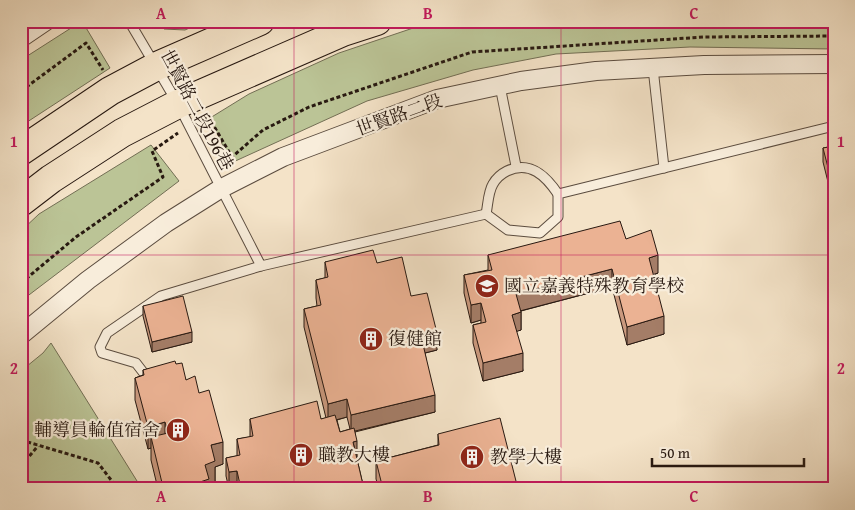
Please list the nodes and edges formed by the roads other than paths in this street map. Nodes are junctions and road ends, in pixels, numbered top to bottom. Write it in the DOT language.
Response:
graph roads {
  1 [pos="46,21"];
  2 [pos="129,21"];
  3 [pos="260,21"];
  4 [pos="377,21"];
  5 [pos="21,38"];
  6 [pos="834,64"];
  7 [pos="156,66"];
  8 [pos="654,68"];
  9 [pos="500,86"];
  10 [pos="178,104"];
  11 [pos="834,126"];
  12 [pos="21,151"];
  13 [pos="516,166"];
  14 [pos="664,168"];
  15 [pos="220,189"];
  16 [pos="558,194"];
  17 [pos="21,202"];
  18 [pos="486,214"];
  19 [pos="261,266"];
  20 [pos="21,334"];
  21 [pos="146,376"];
  1 -- 5 [label="street"];
  2 -- 7 [label="lane, 世賢路二段196巷"];
  3 -- 7 [label="main road"];
  4 -- 10 [label="main road"];
  6 -- 8 [label="street, 世賢路二段"];
  7 -- 10 [label="lane, 世賢路二段196巷"];
  7 -- 12 [label="main road"];
  8 -- 9 [label="street, 世賢路二段"];
  8 -- 14 [label="lane"];
  9 -- 13 [label="lane"];
  9 -- 15 [label="street, 世賢路二段"];
  10 -- 15 [label="lane, 世賢路二段196巷"];
  10 -- 17 [label="main road"];
  11 -- 14 [label="lane"];
  13 -- 16 [label="lane"];
  13 -- 18 [label="lane"];
  14 -- 16 [label="lane"];
  15 -- 19 [label="lane, 世賢路二段196巷"];
  15 -- 20 [label="street, 世賢路二段"];
  16 -- 18 [label="lane"];
  18 -- 19 [label="lane"];
  19 -- 21 [label="lane"];
}
